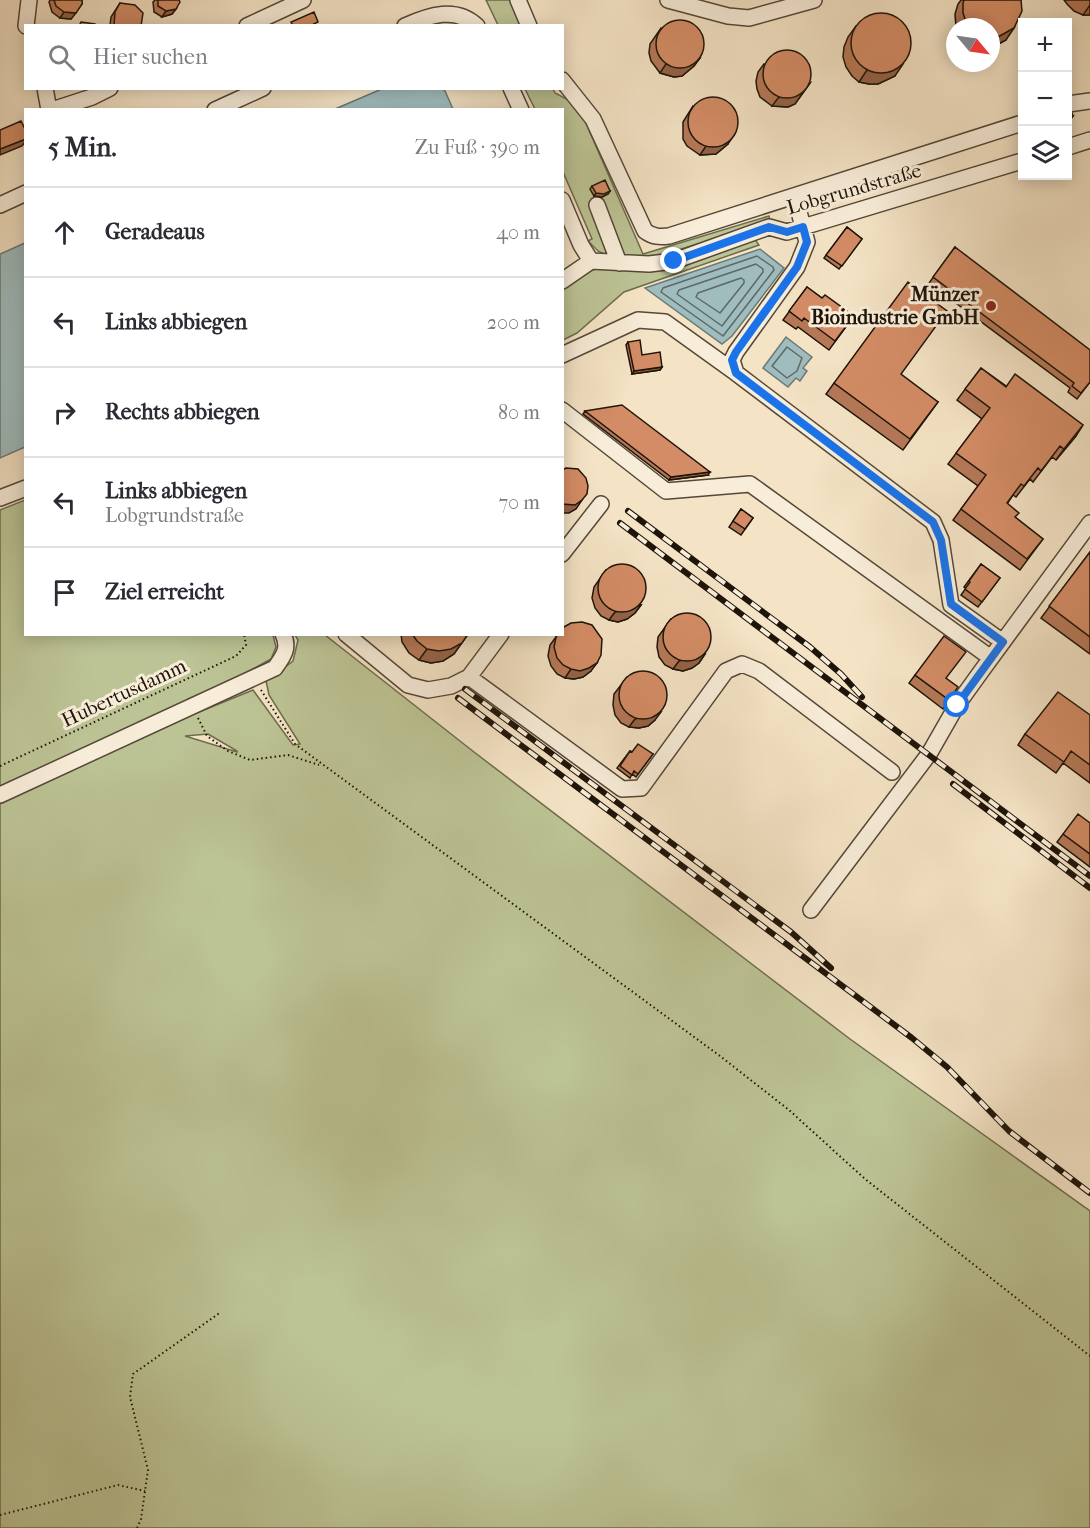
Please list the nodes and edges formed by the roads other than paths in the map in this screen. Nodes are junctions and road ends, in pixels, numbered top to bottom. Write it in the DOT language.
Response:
graph roads {
  1 [pos="29,0"];
  2 [pos="303,0"];
  3 [pos="518,0"];
  4 [pos="668,0"];
  5 [pos="814,0"];
  6 [pos="26,24"];
  7 [pos="251,24"];
  8 [pos="409,24"];
  9 [pos="475,24"];
  10 [pos="528,24"];
  11 [pos="564,83"];
  12 [pos="46,90"];
  13 [pos="106,90"];
  14 [pos="258,90"];
  15 [pos="512,90"];
  16 [pos="1090,101"];
  17 [pos="1072,103"];
  18 [pos="50,108"];
  19 [pos="57,108"];
  20 [pos="219,108"];
  21 [pos="520,108"];
  22 [pos="1018,125"];
  23 [pos="1090,140"];
  24 [pos="1072,146"];
  25 [pos="1018,162"];
  26 [pos="24,194"];
  27 [pos="795,197"];
  28 [pos="0,205"];
  29 [pos="564,205"];
  30 [pos="597,205"];
  31 [pos="803,227"];
  32 [pos="591,261"];
  33 [pos="619,263"];
  34 [pos="564,280"];
  35 [pos="564,354"];
  36 [pos="736,373"];
  37 [pos="564,412"];
  38 [pos="24,489"];
  39 [pos="0,498"];
  40 [pos="601,504"];
  41 [pos="1090,523"];
  42 [pos="564,551"];
  43 [pos="284,636"];
  44 [pos="348,636"];
  45 [pos="499,636"];
  46 [pos="1003,642"];
  47 [pos="991,658"];
  48 [pos="469,676"];
  49 [pos="892,772"];
  50 [pos="0,795"];
  51 [pos="811,910"];
  1 -- 6 [label="lane"];
  2 -- 7 [label="lane"];
  3 -- 10 [label="lane"];
  4 -- 5 [label="lane"];
  8 -- 9 [label="lane"];
  11 -- 27 [label="lane"];
  12 -- 18 [label="lane"];
  13 -- 19 [label="lane"];
  14 -- 20 [label="lane"];
  15 -- 21 [label="lane"];
  16 -- 17 [label="lane"];
  22 -- 27 [label="lane"];
  23 -- 24 [label="lane"];
  25 -- 31 [label="lane, Lobgrundstraße"];
  26 -- 28 [label="lane"];
  27 -- 31 [label="lane"];
  29 -- 32 [label="lane"];
  30 -- 33 [label="lane"];
  31 -- 33 [label="lane, Lobgrundstraße"];
  31 -- 36 [label="lane"];
  32 -- 33 [label="lane, Lobgrundstraße"];
  32 -- 34 [label="lane"];
  35 -- 36 [label="lane"];
  36 -- 46 [label="lane"];
  37 -- 47 [label="lane"];
  38 -- 39 [label="lane"];
  40 -- 42 [label="lane"];
  41 -- 46 [label="lane"];
  43 -- 50 [label="lane"];
  44 -- 48 [label="lane"];
  45 -- 48 [label="lane"];
  46 -- 47 [label="lane"];
  47 -- 51 [label="lane"];
  48 -- 49 [label="lane"];
}
